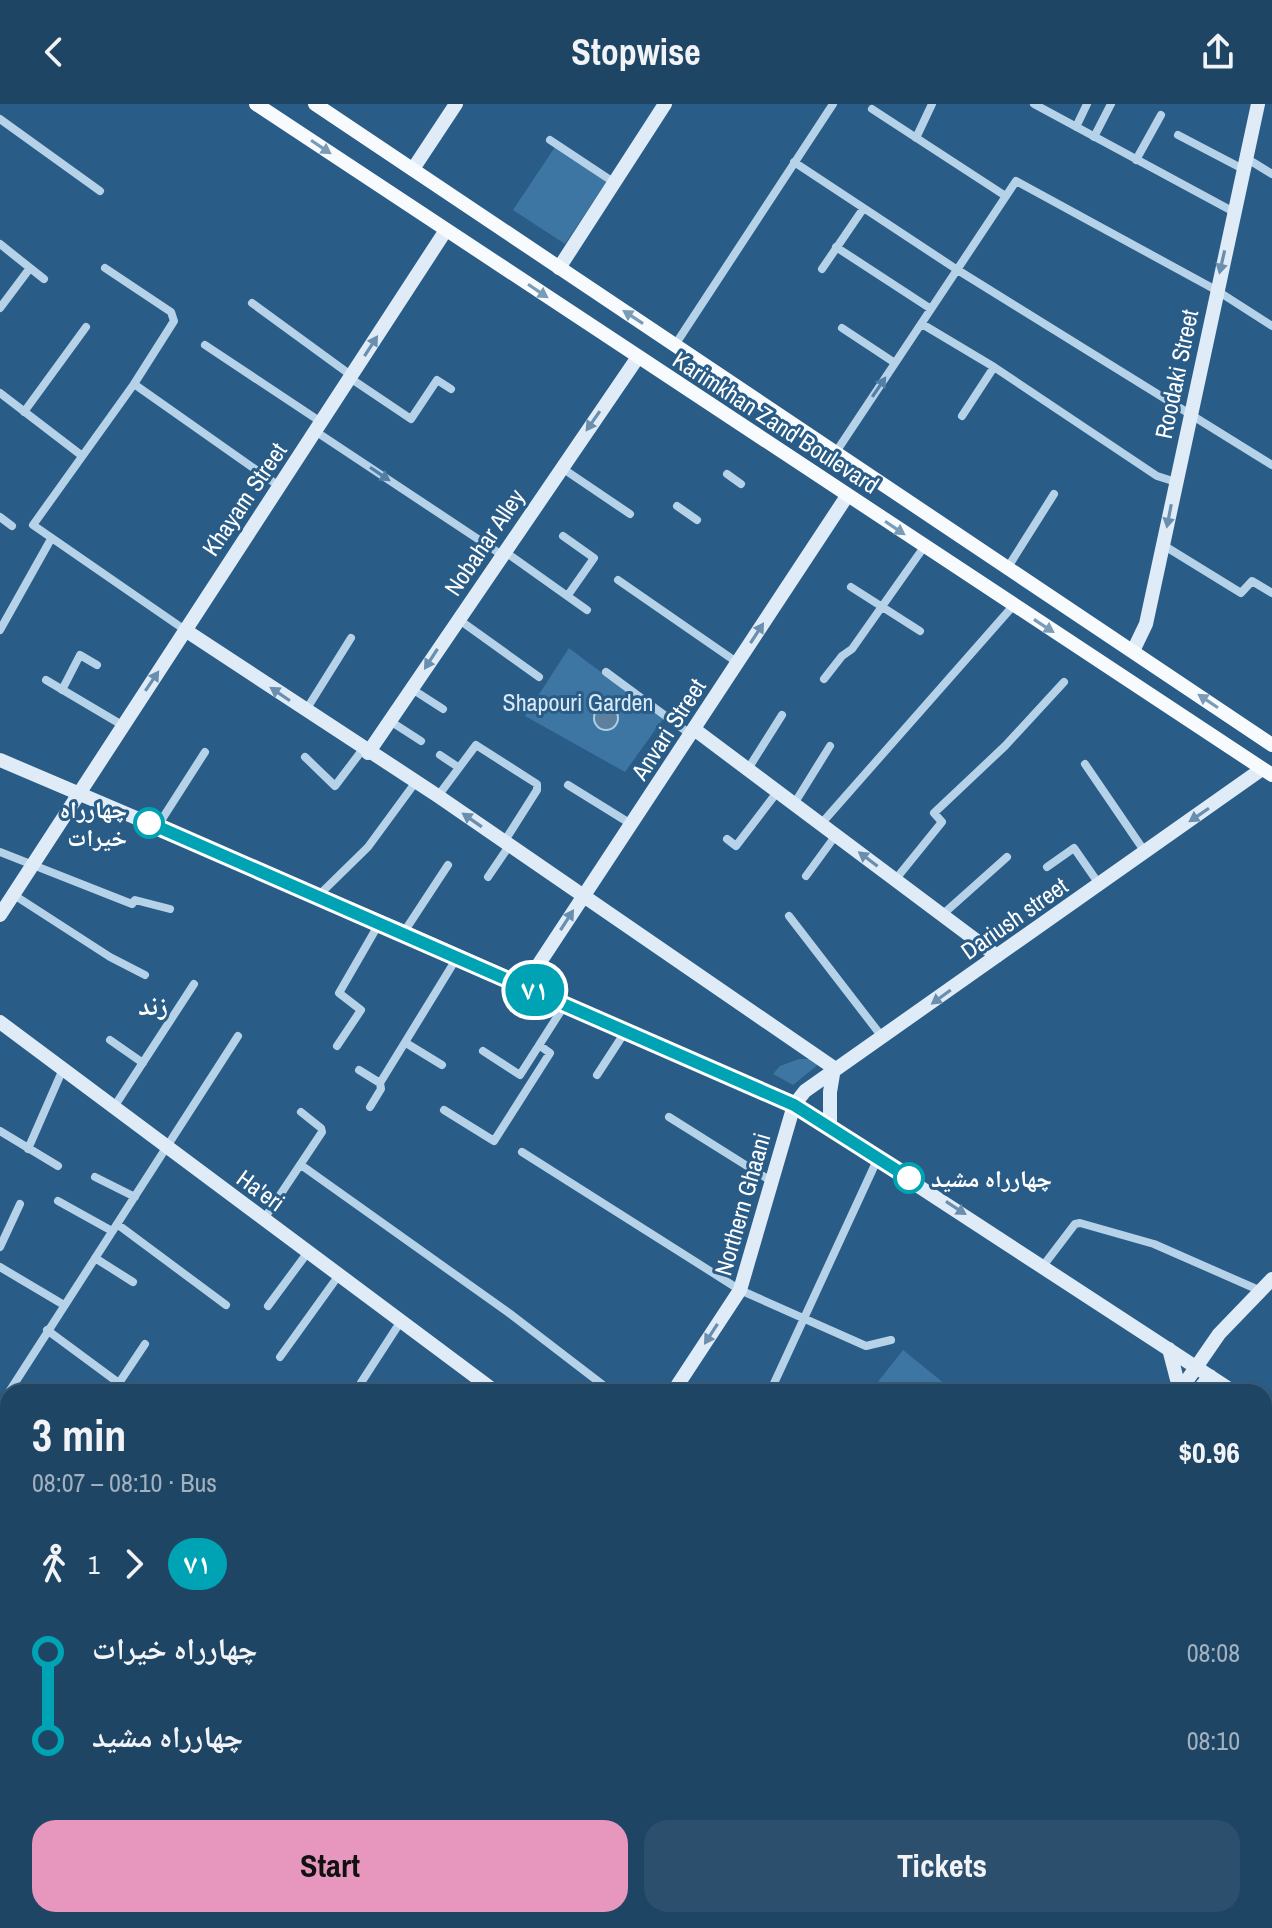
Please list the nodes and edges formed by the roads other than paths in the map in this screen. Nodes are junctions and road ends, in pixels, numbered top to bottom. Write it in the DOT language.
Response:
graph roads {
  1 [pos="256,104"];
  2 [pos="315,104"];
  3 [pos="456,104"];
  4 [pos="833,104"];
  5 [pos="932,104"];
  6 [pos="1034,104"];
  7 [pos="1087,104"];
  8 [pos="1111,104"];
  9 [pos="1258,104"];
  10 [pos="664,105"];
  11 [pos="872,109"];
  12 [pos="1161,115"];
  13 [pos="0,119"];
  14 [pos="1076,127"];
  15 [pos="1178,135"];
  16 [pos="1094,137"];
  17 [pos="916,138"];
  18 [pos="550,140"];
  19 [pos="1136,160"];
  20 [pos="794,162"];
  21 [pos="1245,164"];
  22 [pos="413,169"];
  23 [pos="1272,174"];
  24 [pos="615,183"];
  25 [pos="100,191"];
  26 [pos="1004,195"];
  27 [pos="863,209"];
  28 [pos="1234,212"];
  29 [pos="446,230"];
  30 [pos="0,244"];
  31 [pos="836,247"];
  32 [pos="30,268"];
  33 [pos="105,268"];
  34 [pos="559,268"];
  35 [pos="822,269"];
  36 [pos="956,269"];
  37 [pos="44,279"];
  38 [pos="1216,290"];
  39 [pos="252,303"];
  40 [pos="0,308"];
  41 [pos="931,309"];
  42 [pos="922,324"];
  43 [pos="1272,326"];
  44 [pos="86,327"];
  45 [pos="842,328"];
  46 [pos="205,345"];
  47 [pos="675,345"];
  48 [pos="638,357"];
  49 [pos="895,363"];
  50 [pos="994,367"];
  51 [pos="351,377"];
  52 [pos="134,384"];
  53 [pos="451,389"];
  54 [pos="0,393"];
  55 [pos="24,412"];
  56 [pos="1191,415"];
  57 [pos="962,416"];
  58 [pos="318,426"];
  59 [pos="836,452"];
  60 [pos="81,455"];
  61 [pos="1272,465"];
  62 [pos="561,467"];
  63 [pos="727,474"];
  64 [pos="1176,482"];
  65 [pos="741,484"];
  66 [pos="279,486"];
  67 [pos="1054,494"];
  68 [pos="847,496"];
  69 [pos="677,506"];
  70 [pos="630,514"];
  71 [pos="0,517"];
  72 [pos="697,520"];
  73 [pos="12,526"];
  74 [pos="563,536"];
  75 [pos="51,539"];
  76 [pos="1163,545"];
  77 [pos="924,547"];
  78 [pos="503,553"];
  79 [pos="1002,564"];
  80 [pos="618,580"];
  81 [pos="979,583"];
  82 [pos="851,587"];
  83 [pos="1272,593"];
  84 [pos="568,595"];
  85 [pos="884,606"];
  86 [pos="1013,606"];
  87 [pos="587,610"];
  88 [pos="457,619"];
  89 [pos="0,630"];
  90 [pos="185,630"];
  91 [pos="920,631"];
  92 [pos="351,638"];
  93 [pos="1133,651"];
  94 [pos="738,663"];
  95 [pos="97,665"];
  96 [pos="606,672"];
  97 [pos="539,677"];
  98 [pos="824,679"];
  99 [pos="46,680"];
  100 [pos="1064,682"];
  101 [pos="412,689"];
  102 [pos="62,690"];
  103 [pos="443,709"];
  104 [pos="306,711"];
  105 [pos="782,715"];
  106 [pos="390,721"];
  107 [pos="122,725"];
  108 [pos="692,732"];
  109 [pos="421,741"];
  110 [pos="1272,745"];
  111 [pos="830,746"];
  112 [pos="366,751"];
  113 [pos="205,752"];
  114 [pos="440,755"];
  115 [pos="305,757"];
  116 [pos="1,762"];
  117 [pos="1085,764"];
  118 [pos="458,767"];
  119 [pos="748,769"];
  120 [pos="1267,772"];
  121 [pos="415,783"];
  122 [pos="568,785"];
  123 [pos="778,791"];
  124 [pos="79,794"];
  125 [pos="438,796"];
  126 [pos="794,804"];
  127 [pos="631,824"];
  128 [pos="821,824"];
  129 [pos="157,827"];
  130 [pos="836,835"];
  131 [pos="727,839"];
  132 [pos="507,844"];
  133 [pos="0,852"];
  134 [pos="1145,853"];
  135 [pos="1007,857"];
  136 [pos="32,865"];
  137 [pos="448,865"];
  138 [pos="1047,867"];
  139 [pos="806,876"];
  140 [pos="488,877"];
  141 [pos="895,880"];
  142 [pos="1099,884"];
  143 [pos="14,895"];
  144 [pos="319,895"];
  145 [pos="583,896"];
  146 [pos="170,909"];
  147 [pos="0,915"];
  148 [pos="789,916"];
  149 [pos="941,916"];
  150 [pos="380,922"];
  151 [pos="404,932"];
  152 [pos="458,956"];
  153 [pos="997,956"];
  154 [pos="145,975"];
  155 [pos="194,984"];
  156 [pos="525,985"];
  157 [pos="566,1003"];
  158 [pos="0,1022"];
  159 [pos="627,1029"];
  160 [pos="238,1036"];
  161 [pos="883,1038"];
  162 [pos="110,1040"];
  163 [pos="406,1043"];
  164 [pos="539,1045"];
  165 [pos="337,1046"];
  166 [pos="483,1051"];
  167 [pos="143,1063"];
  168 [pos="442,1065"];
  169 [pos="834,1068"];
  170 [pos="63,1069"];
  171 [pos="359,1070"];
  172 [pos="597,1075"];
  173 [pos="380,1083"];
  174 [pos="773,1095"];
  175 [pos="794,1105"];
  176 [pos="114,1107"];
  177 [pos="370,1107"];
  178 [pos="444,1110"];
  179 [pos="301,1112"];
  180 [pos="669,1117"];
  181 [pos="788,1125"];
  182 [pos="830,1126"];
  183 [pos="0,1131"];
  184 [pos="166,1147"];
  185 [pos="28,1149"];
  186 [pos="522,1152"];
  187 [pos="879,1158"];
  188 [pos="301,1165"];
  189 [pos="58,1166"];
  190 [pos="95,1177"];
  191 [pos="771,1181"];
  192 [pos="135,1197"];
  193 [pos="58,1201"];
  194 [pos="20,1204"];
  195 [pos="264,1219"];
  196 [pos="114,1228"];
  197 [pos="0,1247"];
  198 [pos="308,1252"];
  199 [pos="95,1258"];
  200 [pos="1043,1266"];
  201 [pos="0,1267"];
  202 [pos="339,1275"];
  203 [pos="1272,1279"];
  204 [pos="133,1282"];
  205 [pos="740,1290"];
  206 [pos="1261,1291"];
  207 [pos="64,1305"];
  208 [pos="226,1305"];
  209 [pos="268,1306"];
  210 [pos="806,1317"];
  211 [pos="401,1321"];
  212 [pos="47,1330"];
  213 [pos="891,1340"];
  214 [pos="145,1344"];
  215 [pos="1169,1349"];
  216 [pos="280,1357"];
  217 [pos="1197,1367"];
  218 [pos="1210,1376"];
  219 [pos="119,1383"];
  220 [pos="14,1384"];
  221 [pos="360,1384"];
  222 [pos="485,1384"];
  223 [pos="602,1384"];
  224 [pos="678,1384"];
  225 [pos="774,1384"];
  226 [pos="1178,1384"];
  227 [pos="1185,1384"];
  228 [pos="1204,1384"];
  229 [pos="1222,1384"];
  1 -- 29 [label="main road, Karimkhan Zand Boulevard, one-way"];
  2 -- 22 [label="main road, Karimkhan Zand Boulevard"];
  3 -- 22 [label="street"];
  4 -- 20 [label="street"];
  5 -- 17 [label="street"];
  6 -- 14 [label="street"];
  7 -- 14 [label="street"];
  8 -- 16 [label="street"];
  9 -- 21 [label="street, Roodaki Street"];
  10 -- 24 [label="street"];
  11 -- 17 [label="street"];
  12 -- 19 [label="street"];
  13 -- 25 [label="street"];
  14 -- 16 [label="street"];
  15 -- 21 [label="street"];
  16 -- 19 [label="street"];
  17 -- 26 [label="street"];
  18 -- 24 [label="street"];
  19 -- 28 [label="street"];
  20 -- 27 [label="street"];
  20 -- 47 [label="street"];
  21 -- 23 [label="street"];
  21 -- 28 [label="street, Roodaki Street"];
  22 -- 34 [label="main road, Karimkhan Zand Boulevard"];
  24 -- 34 [label="street"];
  26 -- 36 [label="street"];
  26 -- 38 [label="street"];
  27 -- 31 [label="street"];
  27 -- 36 [label="street"];
  28 -- 38 [label="street, Roodaki Street, one-way"];
  29 -- 48 [label="main road, Karimkhan Zand Boulevard, one-way"];
  51 -- 29 [label="street, Khayam Street, one-way"];
  30 -- 32 [label="street"];
  31 -- 35 [label="street"];
  31 -- 41 [label="street"];
  32 -- 37 [label="street"];
  32 -- 40 [label="street"];
  33 -- 52 [label="street"];
  47 -- 34 [label="main road, Karimkhan Zand Boulevard, one-way"];
  36 -- 41 [label="street"];
  36 -- 56 [label="street"];
  38 -- 43 [label="street"];
  38 -- 56 [label="street, Roodaki Street"];
  39 -- 51 [label="street"];
  41 -- 42 [label="street"];
  42 -- 49 [label="street"];
  42 -- 50 [label="street"];
  44 -- 55 [label="street"];
  45 -- 49 [label="street"];
  46 -- 58 [label="street"];
  47 -- 59 [label="main road, Karimkhan Zand Boulevard"];
  48 -- 62 [label="street, Nobahar Alley, one-way"];
  48 -- 68 [label="main road, Karimkhan Zand Boulevard"];
  59 -- 49 [label="street, one-way"];
  50 -- 57 [label="street"];
  50 -- 64 [label="street"];
  51 -- 53 [label="street"];
  51 -- 58 [label="street, Khayam Street"];
  52 -- 60 [label="street"];
  52 -- 66 [label="street"];
  54 -- 55 [label="street"];
  55 -- 60 [label="street"];
  56 -- 61 [label="street"];
  56 -- 64 [label="street, Roodaki Street"];
  58 -- 66 [label="street, Khayam Street"];
  58 -- 78 [label="street, one-way"];
  59 -- 79 [label="main road, Karimkhan Zand Boulevard"];
  60 -- 75 [label="street"];
  62 -- 70 [label="street"];
  62 -- 78 [label="street, Nobahar Alley"];
  63 -- 65 [label="street"];
  64 -- 76 [label="street, Roodaki Street, one-way"];
  66 -- 90 [label="street, Khayam Street"];
  67 -- 79 [label="street"];
  68 -- 77 [label="main road, Karimkhan Zand Boulevard, one-way"];
  94 -- 68 [label="street, Anvari Street, one-way"];
  69 -- 72 [label="street"];
  71 -- 73 [label="street"];
  74 -- 84 [label="street"];
  75 -- 89 [label="street"];
  75 -- 90 [label="street"];
  76 -- 83 [label="street"];
  76 -- 93 [label="street, Roodaki Street"];
  77 -- 81 [label="main road, Karimkhan Zand Boulevard"];
  77 -- 85 [label="street"];
  78 -- 84 [label="street"];
  78 -- 88 [label="street, Nobahar Alley"];
  79 -- 81 [label="main road"];
  79 -- 93 [label="main road, Karimkhan Zand Boulevard"];
  80 -- 94 [label="street"];
  81 -- 86 [label="main road, Karimkhan Zand Boulevard"];
  82 -- 85 [label="street"];
  84 -- 87 [label="street"];
  85 -- 91 [label="street"];
  85 -- 98 [label="street"];
  86 -- 120 [label="main road, Karimkhan Zand Boulevard, one-way"];
  86 -- 128 [label="street"];
  88 -- 97 [label="street"];
  88 -- 101 [label="street, Nobahar Alley, one-way"];
  104 -- 90 [label="street, one-way"];
  107 -- 90 [label="street, Khayam Street, one-way"];
  92 -- 104 [label="street"];
  110 -- 93 [label="main road, Karimkhan Zand Boulevard, one-way"];
  94 -- 108 [label="street, Anvari Street"];
  95 -- 102 [label="street"];
  96 -- 108 [label="street"];
  99 -- 102 [label="street"];
  100 -- 141 [label="street"];
  101 -- 103 [label="street"];
  101 -- 106 [label="street, Nobahar Alley"];
  102 -- 107 [label="street"];
  104 -- 112 [label="street"];
  105 -- 119 [label="street"];
  106 -- 109 [label="street"];
  106 -- 112 [label="street, Nobahar Alley"];
  107 -- 124 [label="street, Khayam Street"];
  108 -- 119 [label="street"];
  108 -- 127 [label="street, Anvari Street"];
  111 -- 126 [label="street"];
  112 -- 115 [label="street"];
  112 -- 121 [label="street"];
  113 -- 129 [label="street"];
  114 -- 118 [label="street"];
  116 -- 124 [label="street"];
  117 -- 134 [label="street"];
  118 -- 125 [label="street"];
  118 -- 132 [label="street"];
  119 -- 123 [label="street"];
  120 -- 134 [label="street, Dariush street, one-way"];
  121 -- 125 [label="street"];
  121 -- 144 [label="street"];
  122 -- 127 [label="street"];
  123 -- 126 [label="street"];
  123 -- 131 [label="street"];
  124 -- 129 [label="street"];
  124 -- 136 [label="street, Khayam Street"];
  132 -- 125 [label="street, one-way"];
  126 -- 128 [label="street"];
  127 -- 145 [label="street, Anvari Street"];
  128 -- 130 [label="street"];
  129 -- 144 [label="street"];
  130 -- 139 [label="street"];
  141 -- 130 [label="street, one-way"];
  132 -- 140 [label="street"];
  132 -- 145 [label="street"];
  133 -- 136 [label="street"];
  134 -- 142 [label="street, Dariush street"];
  135 -- 149 [label="street"];
  136 -- 143 [label="street, Khayam Street"];
  136 -- 146 [label="street"];
  137 -- 151 [label="street"];
  138 -- 142 [label="street"];
  141 -- 149 [label="street"];
  142 -- 153 [label="street, Dariush street"];
  143 -- 147 [label="street, Khayam Street"];
  143 -- 154 [label="street"];
  144 -- 150 [label="street"];
  156 -- 145 [label="street, Anvari Street, one-way"];
  145 -- 169 [label="street"];
  148 -- 161 [label="street"];
  149 -- 153 [label="street"];
  150 -- 151 [label="street"];
  150 -- 165 [label="street"];
  151 -- 152 [label="street"];
  152 -- 156 [label="street"];
  152 -- 163 [label="street"];
  153 -- 161 [label="street, Dariush street, one-way"];
  155 -- 167 [label="street"];
  156 -- 157 [label="street"];
  157 -- 159 [label="street"];
  157 -- 164 [label="street"];
  158 -- 170 [label="street, Ha'eri"];
  159 -- 172 [label="street"];
  159 -- 174 [label="street"];
  160 -- 184 [label="street"];
  161 -- 169 [label="street, Dariush street"];
  162 -- 167 [label="street"];
  163 -- 168 [label="street"];
  163 -- 173 [label="street"];
  164 -- 166 [label="street"];
  164 -- 178 [label="street"];
  167 -- 176 [label="street"];
  169 -- 175 [label="street, Dariush street"];
  169 -- 182 [label="street"];
  170 -- 176 [label="street, Ha'eri"];
  170 -- 185 [label="street"];
  171 -- 173 [label="street"];
  173 -- 177 [label="street"];
  174 -- 175 [label="street"];
  174 -- 181 [label="street"];
  175 -- 181 [label="street, Northern Ghaani"];
  175 -- 182 [label="street"];
  176 -- 184 [label="street, Ha'eri"];
  179 -- 188 [label="street"];
  180 -- 191 [label="street"];
  181 -- 191 [label="street, Northern Ghaani"];
  182 -- 187 [label="street"];
  183 -- 185 [label="street"];
  184 -- 192 [label="street"];
  184 -- 195 [label="street, Ha'eri"];
  185 -- 189 [label="street"];
  186 -- 205 [label="street"];
  187 -- 200 [label="street, one-way"];
  187 -- 210 [label="street"];
  188 -- 195 [label="street"];
  188 -- 223 [label="street"];
  190 -- 192 [label="street"];
  191 -- 205 [label="street, Northern Ghaani"];
  192 -- 196 [label="street"];
  193 -- 196 [label="street"];
  194 -- 197 [label="street"];
  195 -- 198 [label="street, Ha'eri"];
  196 -- 199 [label="street"];
  196 -- 208 [label="street"];
  198 -- 202 [label="street, Ha'eri"];
  198 -- 209 [label="street"];
  199 -- 204 [label="street"];
  199 -- 207 [label="street"];
  200 -- 206 [label="street"];
  200 -- 215 [label="street"];
  201 -- 207 [label="street"];
  202 -- 211 [label="street, Ha'eri"];
  202 -- 216 [label="street"];
  203 -- 206 [label="street"];
  205 -- 210 [label="street"];
  205 -- 224 [label="street, Northern Ghaani, one-way"];
  206 -- 217 [label="street"];
  207 -- 212 [label="street"];
  210 -- 213 [label="street"];
  210 -- 225 [label="street"];
  211 -- 221 [label="street"];
  211 -- 222 [label="street, Ha'eri"];
  212 -- 219 [label="street"];
  212 -- 220 [label="street"];
  214 -- 219 [label="street"];
  215 -- 217 [label="street"];
  215 -- 226 [label="street"];
  217 -- 218 [label="street"];
  217 -- 227 [label="street"];
  218 -- 228 [label="street"];
  218 -- 229 [label="street"];
}
